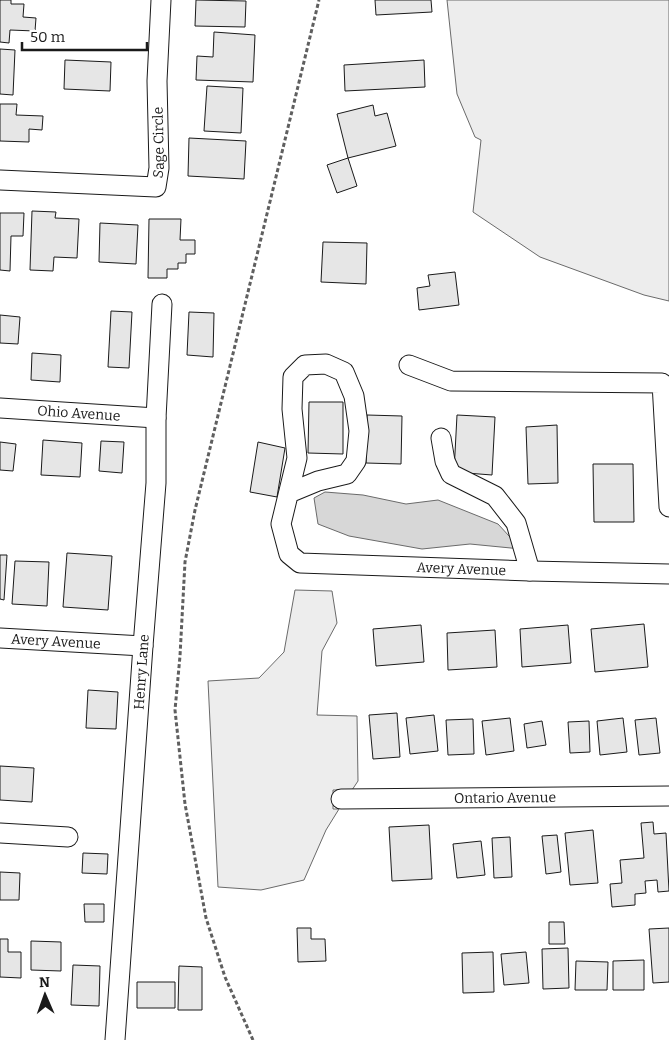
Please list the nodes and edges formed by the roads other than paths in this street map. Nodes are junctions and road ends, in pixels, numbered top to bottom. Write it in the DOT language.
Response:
graph roads {
  1 [pos="162,0"];
  2 [pos="0,180"];
  3 [pos="162,304"];
  4 [pos="409,365"];
  5 [pos="0,408"];
  6 [pos="156,418"];
  7 [pos="441,438"];
  8 [pos="289,493"];
  9 [pos="669,507"];
  10 [pos="530,571"];
  11 [pos="669,574"];
  12 [pos="0,638"];
  13 [pos="143,646"];
  14 [pos="669,796"];
  15 [pos="341,799"];
  16 [pos="0,833"];
  17 [pos="68,837"];
  18 [pos="115,1040"];
  1 -- 2 [label="street, Sage Circle"];
  3 -- 6 [label="street, Henry Lane"];
  4 -- 9 [label="street"];
  5 -- 6 [label="street, Ohio Avenue"];
  6 -- 13 [label="street, Henry Lane"];
  7 -- 10 [label="street"];
  8 -- 8 [label="street"];
  8 -- 10 [label="street, Avery Avenue"];
  10 -- 11 [label="street, Avery Avenue"];
  12 -- 13 [label="street, Avery Avenue"];
  13 -- 18 [label="street, Henry Lane"];
  14 -- 15 [label="street, Ontario Avenue"];
  16 -- 17 [label="street"];
}
